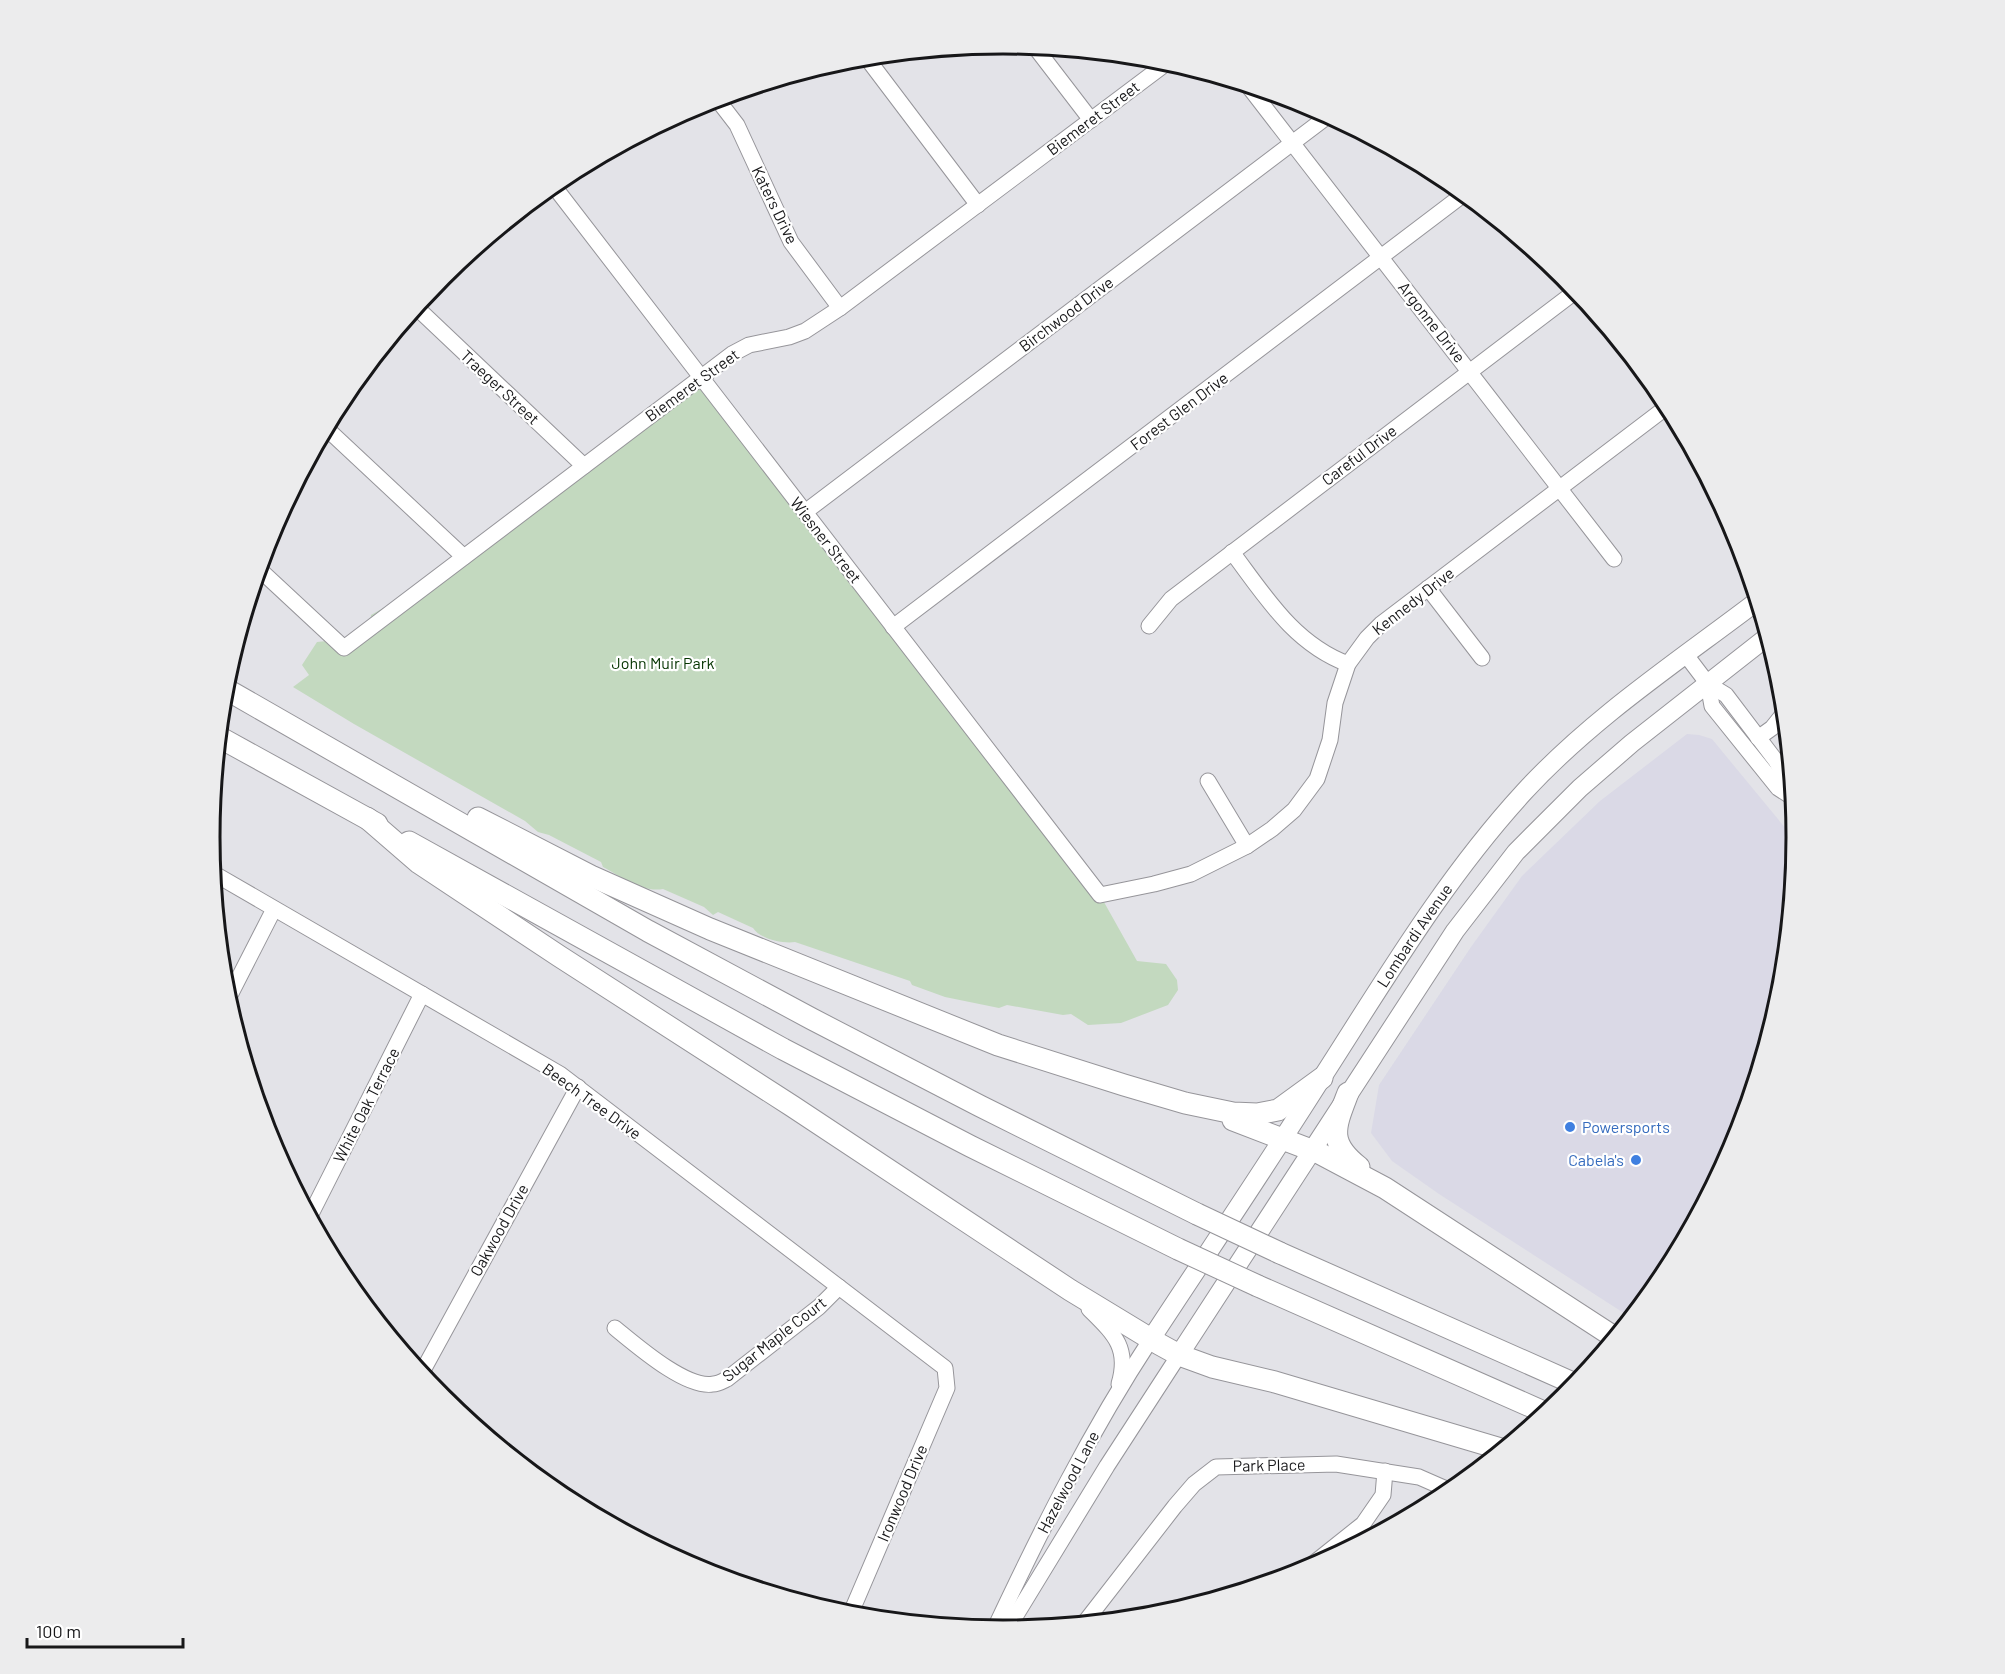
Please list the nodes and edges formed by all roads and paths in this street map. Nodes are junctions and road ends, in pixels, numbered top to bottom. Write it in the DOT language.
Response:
graph roads {
  1 [pos="1042,56"];
  2 [pos="872,65"];
  3 [pos="1158,70"];
  4 [pos="1257,97"];
  5 [pos="723,107"];
  6 [pos="1091,120"];
  7 [pos="1320,122"];
  8 [pos="1293,142"];
  9 [pos="559,192"];
  10 [pos="1457,200"];
  11 [pos="978,204"];
  12 [pos="1381,257"];
  13 [pos="1569,297"];
  14 [pos="840,308"];
  15 [pos="422,313"];
  16 [pos="1470,372"];
  17 [pos="701,377"];
  18 [pos="1660,412"];
  19 [pos="331,433"];
  20 [pos="584,466"];
  21 [pos="1559,488"];
  22 [pos="805,512"];
  23 [pos="1232,552"];
  24 [pos="464,557"];
  25 [pos="1614,559"];
  26 [pos="265,575"];
  27 [pos="1428,588"];
  28 [pos="1750,606"];
  29 [pos="1149,626"];
  30 [pos="893,627"];
  31 [pos="1761,642"];
  32 [pos="1686,655"];
  33 [pos="1482,658"];
  34 [pos="1348,664"];
  35 [pos="1708,684"];
  36 [pos="233,693"];
  37 [pos="1777,722"];
  38 [pos="1758,738"];
  39 [pos="225,741"];
  40 [pos="1783,774"];
  41 [pos="1208,781"];
  42 [pos="405,791"];
  43 [pos="1784,792"];
  44 [pos="367,818"];
  45 [pos="1247,846"];
  46 [pos="221,878"];
  47 [pos="1100,895"];
  48 [pos="274,909"];
  49 [pos="234,987"];
  50 [pos="422,994"];
  51 [pos="1322,1078"];
  52 [pos="578,1087"];
  53 [pos="1348,1093"];
  54 [pos="1185,1102"];
  55 [pos="1283,1138"];
  56 [pos="1312,1149"];
  57 [pos="1385,1188"];
  58 [pos="314,1209"];
  59 [pos="839,1287"];
  60 [pos="1070,1290"];
  61 [pos="615,1328"];
  62 [pos="1608,1333"];
  63 [pos="1151,1339"];
  64 [pos="1179,1355"];
  65 [pos="426,1366"];
  66 [pos="945,1368"];
  67 [pos="1566,1380"];
  68 [pos="1114,1399"];
  69 [pos="1537,1409"];
  70 [pos="1493,1447"];
  71 [pos="1385,1472"];
  72 [pos="1440,1486"];
  73 [pos="1339,1543"];
  74 [pos="854,1606"];
  75 [pos="1091,1614"];
  76 [pos="999,1620"];
  77 [pos="1013,1620"];
  1 -- 6 [label="street"];
  2 -- 11 [label="street"];
  3 -- 6 [label="street, Biemeret Street"];
  4 -- 8 [label="street, Argonne Drive"];
  5 -- 14 [label="street, Katers Drive"];
  6 -- 11 [label="street, Biemeret Street"];
  7 -- 8 [label="street, Birchwood Drive"];
  8 -- 12 [label="street, Argonne Drive"];
  8 -- 22 [label="street, Birchwood Drive"];
  9 -- 17 [label="street, Wiesner Street"];
  10 -- 12 [label="street, Forest Glen Drive"];
  11 -- 14 [label="street, Biemeret Street"];
  12 -- 16 [label="street, Argonne Drive"];
  12 -- 30 [label="street, Forest Glen Drive"];
  13 -- 16 [label="street, Careful Drive"];
  14 -- 17 [label="street, Biemeret Street"];
  15 -- 20 [label="street, Traeger Street"];
  16 -- 21 [label="street, Argonne Drive"];
  16 -- 23 [label="street, Careful Drive"];
  17 -- 20 [label="street, Biemeret Street"];
  17 -- 22 [label="street, Wiesner Street"];
  18 -- 21 [label="street, Kennedy Drive"];
  19 -- 24 [label="street"];
  20 -- 24 [label="street, Biemeret Street"];
  21 -- 25 [label="street, Argonne Drive"];
  21 -- 27 [label="street, Kennedy Drive"];
  22 -- 30 [label="street, Wiesner Street"];
  23 -- 29 [label="street, Careful Drive"];
  23 -- 34 [label="street"];
  24 -- 26 [label="street, Biemeret Street"];
  27 -- 33 [label="street"];
  27 -- 34 [label="street, Kennedy Drive"];
  28 -- 32 [label="main road, Lombardi Avenue"];
  30 -- 47 [label="street, Wiesner Street"];
  31 -- 35 [label="main road, Lombardi Avenue"];
  32 -- 35 [label="street"];
  32 -- 51 [label="main road, Lombardi Avenue"];
  34 -- 45 [label="street, Kennedy Drive"];
  35 -- 38 [label="street"];
  35 -- 43 [label="street"];
  35 -- 53 [label="main road, Lombardi Avenue"];
  36 -- 42 [label="highway"];
  37 -- 38 [label="street"];
  38 -- 40 [label="street"];
  39 -- 44 [label="highway"];
  41 -- 45 [label="street"];
  42 -- 54 [label="highway"];
  42 -- 67 [label="highway, bridge"];
  44 -- 60 [label="highway"];
  44 -- 69 [label="highway, bridge"];
  45 -- 47 [label="street, Kennedy Drive"];
  46 -- 48 [label="street, Beech Tree Drive"];
  48 -- 49 [label="street"];
  48 -- 50 [label="street, Beech Tree Drive"];
  50 -- 52 [label="street, Beech Tree Drive"];
  50 -- 58 [label="street, White Oak Terrace"];
  51 -- 54 [label="highway"];
  51 -- 55 [label="main road, Lombardi Avenue"];
  52 -- 59 [label="street, Beech Tree Drive"];
  52 -- 65 [label="street, Oakwood Drive"];
  53 -- 56 [label="main road, Lombardi Avenue"];
  53 -- 57 [label="highway"];
  54 -- 55 [label="highway"];
  55 -- 56 [label="highway"];
  55 -- 63 [label="main road, Lombardi Avenue"];
  56 -- 57 [label="highway"];
  56 -- 64 [label="main road, Lombardi Avenue"];
  57 -- 62 [label="highway"];
  59 -- 61 [label="street, Sugar Maple Court"];
  59 -- 66 [label="street, Beech Tree Drive"];
  60 -- 63 [label="highway"];
  60 -- 68 [label="street"];
  63 -- 64 [label="highway"];
  63 -- 68 [label="street, Hazelwood Lane"];
  64 -- 70 [label="highway"];
  64 -- 77 [label="street, Hazelwood Lane"];
  66 -- 74 [label="street, Ironwood Drive"];
  68 -- 76 [label="street, Hazelwood Lane"];
  71 -- 72 [label="street, Park Place"];
  71 -- 73 [label="street"];
  71 -- 75 [label="street, Park Place"];
}
